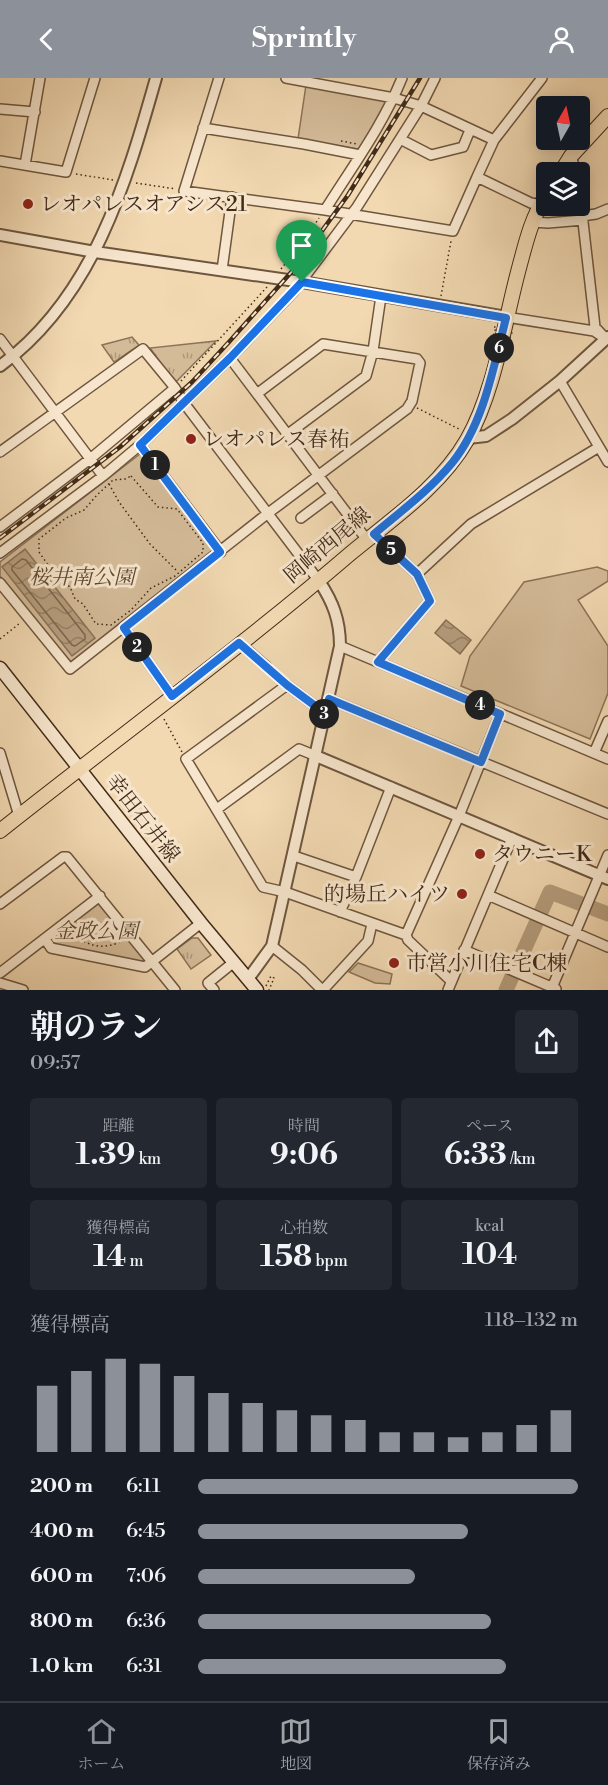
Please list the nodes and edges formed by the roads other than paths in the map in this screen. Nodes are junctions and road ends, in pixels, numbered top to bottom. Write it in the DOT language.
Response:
graph roads {
  1 [pos="40,78"];
  2 [pos="94,78"];
  3 [pos="156,78"];
  4 [pos="219,78"];
  5 [pos="286,78"];
  6 [pos="402,78"];
  7 [pos="435,78"];
  8 [pos="542,78"];
  9 [pos="394,98"];
  10 [pos="421,106"];
  11 [pos="0,109"];
  12 [pos="34,112"];
  13 [pos="608,116"];
  14 [pos="203,128"];
  15 [pos="470,130"];
  16 [pos="400,139"];
  17 [pos="494,140"];
  18 [pos="360,155"];
  19 [pos="572,156"];
  20 [pos="0,161"];
  21 [pos="568,162"];
  22 [pos="574,162"];
  23 [pos="25,165"];
  24 [pos="477,177"];
  25 [pos="232,197"];
  26 [pos="536,202"];
  27 [pos="608,209"];
  28 [pos="324,210"];
  29 [pos="352,214"];
  30 [pos="536,215"];
  31 [pos="583,218"];
  32 [pos="533,222"];
  33 [pos="0,235"];
  34 [pos="95,252"];
  35 [pos="222,270"];
  36 [pos="302,282"];
  37 [pos="381,296"];
  38 [pos="509,324"];
  39 [pos="607,338"];
  40 [pos="0,339"];
  41 [pos="373,351"];
  42 [pos="13,356"];
  43 [pos="230,358"];
  44 [pos="0,366"];
  45 [pos="560,381"];
  46 [pos="175,388"];
  47 [pos="258,393"];
  48 [pos="184,403"];
  49 [pos="54,412"];
  50 [pos="288,434"];
  51 [pos="464,434"];
  52 [pos="140,445"];
  53 [pos="598,447"];
  54 [pos="0,452"];
  55 [pos="90,459"];
  56 [pos="608,462"];
  57 [pos="319,476"];
  58 [pos="106,480"];
  59 [pos="333,494"];
  60 [pos="267,514"];
  61 [pos="301,518"];
  62 [pos="0,526"];
  63 [pos="370,537"];
  64 [pos="220,552"];
  65 [pos="0,553"];
  66 [pos="417,574"];
  67 [pos="319,581"];
  68 [pos="0,583"];
  69 [pos="124,628"];
  70 [pos="239,643"];
  71 [pos="340,646"];
  72 [pos="378,662"];
  73 [pos="266,666"];
  74 [pos="0,668"];
  75 [pos="287,685"];
  76 [pos="172,696"];
  77 [pos="329,699"];
  78 [pos="326,714"];
  79 [pos="500,714"];
  80 [pos="608,721"];
  81 [pos="0,753"];
  82 [pos="594,753"];
  83 [pos="316,756"];
  84 [pos="608,759"];
  85 [pos="481,762"];
  86 [pos="80,768"];
  87 [pos="391,787"];
  88 [pos="217,809"];
  89 [pos="608,814"];
  90 [pos="19,816"];
  91 [pos="459,816"];
  92 [pos="0,831"];
  93 [pos="512,838"];
  94 [pos="608,855"];
  95 [pos="294,856"];
  96 [pos="356,877"];
  97 [pos="604,877"];
  98 [pos="285,892"];
  99 [pos="488,895"];
  100 [pos="100,896"];
  101 [pos="0,904"];
  102 [pos="340,912"];
  103 [pos="201,923"];
  104 [pos="372,924"];
  105 [pos="575,933"];
  106 [pos="406,935"];
  107 [pos="45,939"];
  108 [pos="272,946"];
  109 [pos="608,947"];
  110 [pos="464,950"];
  111 [pos="153,962"];
  112 [pos="234,962"];
  113 [pos="0,974"];
  114 [pos="248,979"];
  115 [pos="0,983"];
  116 [pos="449,986"];
  117 [pos="261,988"];
  118 [pos="554,989"];
  119 [pos="23,990"];
  120 [pos="175,990"];
  121 [pos="214,990"];
  122 [pos="321,990"];
  1 -- 12 [label="street"];
  2 -- 23 [label="street"];
  3 -- 34 [label="street"];
  4 -- 14 [label="street"];
  5 -- 9 [label="street"];
  6 -- 9 [label="street"];
  7 -- 10 [label="street"];
  8 -- 17 [label="street"];
  9 -- 10 [label="street"];
  9 -- 18 [label="street"];
  10 -- 15 [label="street"];
  10 -- 16 [label="street"];
  11 -- 12 [label="street"];
  12 -- 23 [label="street"];
  13 -- 19 [label="main road"];
  14 -- 18 [label="street"];
  14 -- 25 [label="street"];
  15 -- 16 [label="street"];
  15 -- 17 [label="street"];
  16 -- 29 [label="street"];
  17 -- 24 [label="street"];
  18 -- 28 [label="street"];
  19 -- 21 [label="main road"];
  19 -- 22 [label="street"];
  20 -- 23 [label="street"];
  24 -- 26 [label="street"];
  24 -- 29 [label="street"];
  25 -- 28 [label="street"];
  25 -- 35 [label="street"];
  27 -- 31 [label="street"];
  28 -- 29 [label="street"];
  29 -- 36 [label="street"];
  30 -- 32 [label="main road, 岡崎西尾線"];
  31 -- 32 [label="street"];
  31 -- 39 [label="street"];
  32 -- 38 [label="main road, 岡崎西尾線"];
  33 -- 34 [label="street"];
  34 -- 35 [label="street"];
  34 -- 42 [label="street"];
  35 -- 36 [label="street"];
  36 -- 37 [label="street"];
  36 -- 43 [label="street"];
  37 -- 38 [label="street"];
  37 -- 41 [label="street"];
  38 -- 39 [label="street"];
  38 -- 51 [label="main road, 岡崎西尾線"];
  39 -- 45 [label="street"];
  40 -- 42 [label="street"];
  41 -- 47 [label="street"];
  41 -- 50 [label="street"];
  41 -- 57 [label="street"];
  42 -- 44 [label="street"];
  42 -- 49 [label="street"];
  43 -- 47 [label="street"];
  43 -- 48 [label="street"];
  45 -- 51 [label="street"];
  45 -- 53 [label="street"];
  46 -- 48 [label="street"];
  46 -- 49 [label="street"];
  46 -- 55 [label="street"];
  47 -- 50 [label="street"];
  48 -- 52 [label="street"];
  48 -- 60 [label="street"];
  49 -- 54 [label="street"];
  49 -- 55 [label="street"];
  50 -- 57 [label="street"];
  51 -- 63 [label="main road, 岡崎西尾線"];
  52 -- 58 [label="street"];
  52 -- 64 [label="street"];
  53 -- 56 [label="street"];
  53 -- 66 [label="street"];
  55 -- 58 [label="street"];
  55 -- 62 [label="street"];
  57 -- 59 [label="street"];
  57 -- 60 [label="street"];
  58 -- 65 [label="street"];
  59 -- 61 [label="street"];
  59 -- 63 [label="street"];
  60 -- 64 [label="street"];
  60 -- 67 [label="street"];
  63 -- 66 [label="street"];
  63 -- 67 [label="main road, 岡崎西尾線"];
  64 -- 69 [label="street"];
  66 -- 72 [label="street"];
  67 -- 70 [label="main road, 岡崎西尾線"];
  67 -- 71 [label="street"];
  68 -- 69 [label="street"];
  69 -- 76 [label="street"];
  70 -- 73 [label="street"];
  70 -- 76 [label="main road, 岡崎西尾線"];
  71 -- 72 [label="street"];
  71 -- 77 [label="street"];
  72 -- 79 [label="street"];
  73 -- 75 [label="lane"];
  74 -- 86 [label="main road, 幸田石井線"];
  75 -- 78 [label="street"];
  75 -- 88 [label="street"];
  76 -- 86 [label="main road, 岡崎西尾線"];
  77 -- 78 [label="street"];
  77 -- 85 [label="street"];
  78 -- 83 [label="street"];
  79 -- 82 [label="street"];
  79 -- 85 [label="street"];
  80 -- 82 [label="street"];
  81 -- 90 [label="street"];
  82 -- 84 [label="street"];
  83 -- 87 [label="street"];
  83 -- 88 [label="street"];
  83 -- 95 [label="street"];
  85 -- 89 [label="street"];
  85 -- 91 [label="street"];
  86 -- 90 [label="main road, 岡崎西尾線"];
  86 -- 103 [label="main road, 幸田石井線"];
  87 -- 91 [label="street"];
  87 -- 96 [label="street"];
  88 -- 98 [label="street"];
  90 -- 92 [label="main road, 岡崎西尾線"];
  91 -- 93 [label="street"];
  91 -- 106 [label="street"];
  93 -- 97 [label="street"];
  93 -- 99 [label="street"];
  94 -- 97 [label="street"];
  95 -- 96 [label="street"];
  95 -- 98 [label="street"];
  96 -- 102 [label="street"];
  97 -- 105 [label="street"];
  98 -- 102 [label="street"];
  98 -- 108 [label="street"];
  99 -- 105 [label="street"];
  99 -- 110 [label="street"];
  100 -- 101 [label="street"];
  100 -- 107 [label="street"];
  100 -- 111 [label="street"];
  102 -- 104 [label="street"];
  103 -- 111 [label="street"];
  103 -- 112 [label="main road, 幸田石井線"];
  104 -- 106 [label="street"];
  104 -- 122 [label="street"];
  105 -- 109 [label="street"];
  105 -- 118 [label="street"];
  106 -- 116 [label="street"];
  107 -- 111 [label="street"];
  107 -- 113 [label="street"];
  108 -- 114 [label="street"];
  108 -- 122 [label="street"];
  110 -- 116 [label="street"];
  110 -- 118 [label="street"];
  111 -- 120 [label="street"];
  112 -- 114 [label="main road, 幸田石井線"];
  112 -- 121 [label="street"];
  114 -- 117 [label="main road, 幸田石井線"];
  115 -- 119 [label="street"];
}
